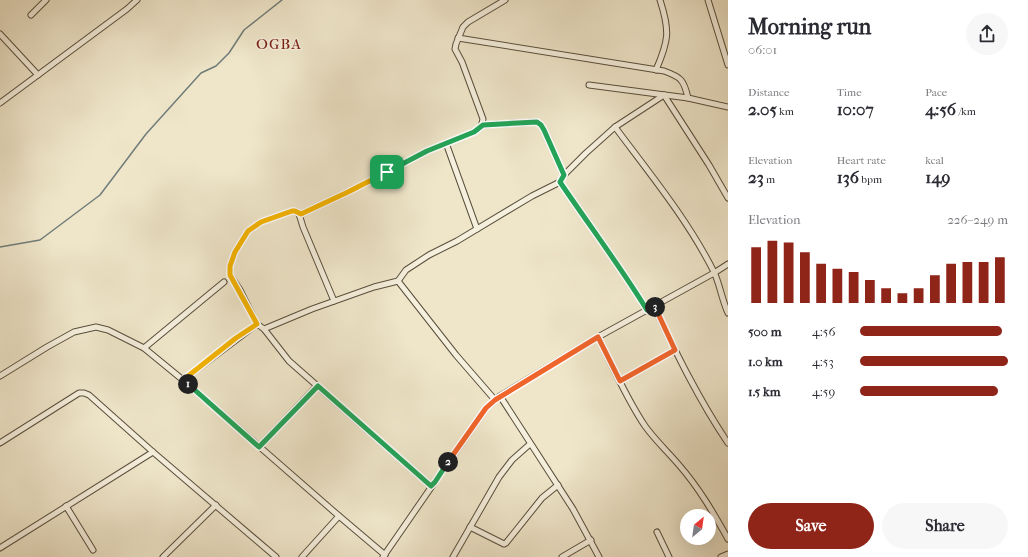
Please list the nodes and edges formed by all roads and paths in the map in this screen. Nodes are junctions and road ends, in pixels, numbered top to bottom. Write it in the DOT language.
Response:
graph roads {
  1 [pos="46,0"];
  2 [pos="137,0"];
  3 [pos="505,0"];
  4 [pos="660,0"];
  5 [pos="708,0"];
  6 [pos="31,15"];
  7 [pos="1,37"];
  8 [pos="458,38"];
  9 [pos="728,65"];
  10 [pos="656,70"];
  11 [pos="38,76"];
  12 [pos="589,85"];
  13 [pos="664,95"];
  14 [pos="688,98"];
  15 [pos="0,103"];
  16 [pos="728,107"];
  17 [pos="483,125"];
  18 [pos="615,128"];
  19 [pos="446,143"];
  20 [pos="564,175"];
  21 [pos="560,182"];
  22 [pos="728,198"];
  23 [pos="299,214"];
  24 [pos="478,229"];
  25 [pos="728,264"];
  26 [pos="714,273"];
  27 [pos="398,281"];
  28 [pos="224,282"];
  29 [pos="334,301"];
  30 [pos="654,306"];
  31 [pos="647,310"];
  32 [pos="728,313"];
  33 [pos="257,324"];
  34 [pos="264,329"];
  35 [pos="598,337"];
  36 [pos="144,348"];
  37 [pos="675,350"];
  38 [pos="0,376"];
  39 [pos="183,380"];
  40 [pos="620,381"];
  41 [pos="318,386"];
  42 [pos="500,396"];
  43 [pos="495,400"];
  44 [pos="0,443"];
  45 [pos="728,443"];
  46 [pos="530,444"];
  47 [pos="259,447"];
  48 [pos="153,452"];
  49 [pos="558,485"];
  50 [pos="431,486"];
  51 [pos="216,505"];
  52 [pos="66,506"];
  53 [pos="339,516"];
  54 [pos="470,526"];
  55 [pos="657,532"];
  56 [pos="728,539"];
  57 [pos="591,540"];
  58 [pos="0,548"];
  59 [pos="93,550"];
  60 [pos="728,554"];
  61 [pos="384,556"];
  62 [pos="162,557"];
  63 [pos="276,557"];
  64 [pos="302,557"];
  65 [pos="453,557"];
  66 [pos="562,557"];
  67 [pos="599,557"];
  68 [pos="669,557"];
  69 [pos="721,557"];
  1 -- 6 [label="street"];
  2 -- 11 [label="street"];
  3 -- 8 [label="street"];
  4 -- 10 [label="street"];
  5 -- 9 [label="street"];
  7 -- 11 [label="street"];
  8 -- 10 [label="street"];
  8 -- 17 [label="street"];
  10 -- 14 [label="street"];
  11 -- 15 [label="street"];
  12 -- 13 [label="street"];
  13 -- 14 [label="street"];
  13 -- 18 [label="street"];
  13 -- 22 [label="street"];
  14 -- 16 [label="street"];
  17 -- 19 [label="street"];
  17 -- 20 [label="street"];
  18 -- 20 [label="street"];
  18 -- 26 [label="street"];
  19 -- 23 [label="street"];
  19 -- 24 [label="street"];
  20 -- 21 [label="street"];
  21 -- 24 [label="street"];
  21 -- 31 [label="street"];
  23 -- 29 [label="street"];
  23 -- 33 [label="street"];
  24 -- 27 [label="street"];
  25 -- 26 [label="street"];
  26 -- 30 [label="street"];
  26 -- 32 [label="street"];
  27 -- 29 [label="street"];
  27 -- 43 [label="street"];
  28 -- 36 [label="street"];
  29 -- 34 [label="street"];
  30 -- 31 [label="street"];
  30 -- 37 [label="street"];
  31 -- 35 [label="street"];
  33 -- 34 [label="street"];
  33 -- 39 [label="street"];
  34 -- 41 [label="street"];
  35 -- 40 [label="street"];
  35 -- 42 [label="street"];
  36 -- 38 [label="street"];
  36 -- 39 [label="street"];
  37 -- 40 [label="street"];
  37 -- 45 [label="street"];
  39 -- 47 [label="street"];
  40 -- 56 [label="street"];
  41 -- 47 [label="street"];
  41 -- 50 [label="street"];
  42 -- 43 [label="street"];
  42 -- 46 [label="street"];
  43 -- 50 [label="street"];
  44 -- 48 [label="street"];
  46 -- 49 [label="street"];
  46 -- 54 [label="street"];
  47 -- 53 [label="street"];
  48 -- 51 [label="street"];
  48 -- 52 [label="street"];
  49 -- 54 [label="street"];
  49 -- 57 [label="street"];
  50 -- 61 [label="street"];
  51 -- 62 [label="street"];
  51 -- 63 [label="street"];
  52 -- 58 [label="street"];
  52 -- 59 [label="street"];
  53 -- 61 [label="street"];
  53 -- 64 [label="street"];
  54 -- 65 [label="street"];
  55 -- 68 [label="street"];
  57 -- 66 [label="street"];
  57 -- 67 [label="street"];
  60 -- 69 [label="street"];
}
